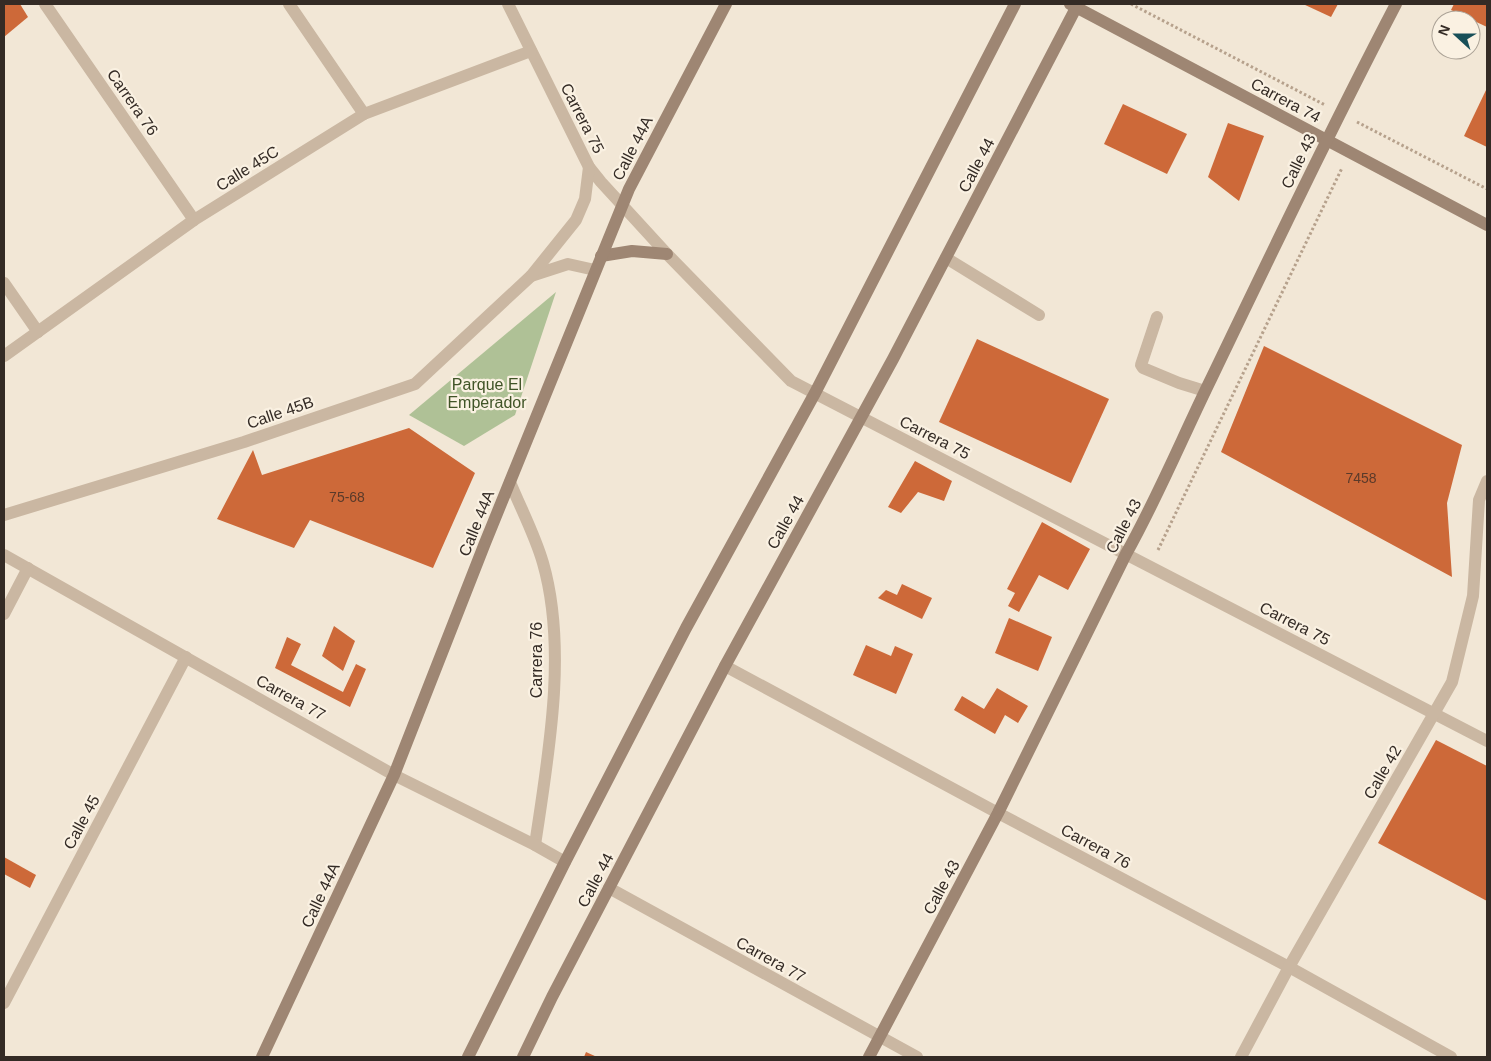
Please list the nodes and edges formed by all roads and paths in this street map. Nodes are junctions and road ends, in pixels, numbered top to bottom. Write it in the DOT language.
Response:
graph roads {
  1 [pos="45,4"];
  2 [pos="289,4"];
  3 [pos="508,4"];
  4 [pos="726,4"];
  5 [pos="1015,4"];
  6 [pos="1131,4"];
  7 [pos="1396,4"];
  8 [pos="1075,5"];
  9 [pos="531,51"];
  10 [pos="1340,113"];
  11 [pos="364,114"];
  12 [pos="1326,140"];
  13 [pos="1350,152"];
  14 [pos="589,167"];
  15 [pos="1487,189"];
  16 [pos="622,206"];
  17 [pos="194,220"];
  18 [pos="1487,225"];
  19 [pos="667,254"];
  20 [pos="601,256"];
  21 [pos="946,258"];
  22 [pos="595,270"];
  23 [pos="530,276"];
  24 [pos="4,283"];
  25 [pos="1039,315"];
  26 [pos="1157,318"];
  27 [pos="38,332"];
  28 [pos="4,356"];
  29 [pos="1205,391"];
  30 [pos="815,393"];
  31 [pos="862,418"];
  32 [pos="1487,481"];
  33 [pos="510,482"];
  34 [pos="4,515"];
  35 [pos="1126,554"];
  36 [pos="4,555"];
  37 [pos="1150,566"];
  38 [pos="28,568"];
  39 [pos="4,614"];
  40 [pos="186,657"];
  41 [pos="724,666"];
  42 [pos="1434,713"];
  43 [pos="1487,741"];
  44 [pos="394,774"];
  45 [pos="998,813"];
  46 [pos="535,844"];
  47 [pos="565,862"];
  48 [pos="609,888"];
  49 [pos="1289,966"];
  50 [pos="4,1003"];
  51 [pos="880,1037"];
  52 [pos="262,1057"];
  53 [pos="468,1057"];
  54 [pos="523,1057"];
  55 [pos="868,1057"];
  56 [pos="917,1057"];
  57 [pos="1241,1057"];
  58 [pos="1451,1057"];
  1 -- 17 [label="street, Carrera 76"];
  2 -- 11 [label="street"];
  3 -- 9 [label="street, Carrera 75"];
  4 -- 16 [label="street, Calle 44A"];
  5 -- 30 [label="street"];
  6 -- 10 [label="path"];
  7 -- 10 [label="street, Calle 43"];
  8 -- 12 [label="street, Carrera 74"];
  8 -- 21 [label="street, Calle 44"];
  9 -- 11 [label="street, Calle 45C"];
  9 -- 14 [label="street, Carrera 75"];
  10 -- 12 [label="street, Calle 43"];
  10 -- 15 [label="path"];
  11 -- 17 [label="street, Calle 45C"];
  12 -- 13 [label="street, Carrera 74"];
  12 -- 29 [label="street, Calle 43"];
  13 -- 18 [label="street, Carrera 74"];
  13 -- 37 [label="path"];
  14 -- 16 [label="street, Carrera 75"];
  14 -- 23 [label="street, Calle 45B"];
  16 -- 19 [label="street, Carrera 75"];
  16 -- 20 [label="street, Calle 44A"];
  17 -- 27 [label="street, Calle 45C"];
  19 -- 20 [label="street"];
  19 -- 30 [label="street, Carrera 75"];
  20 -- 22 [label="street, Calle 44A"];
  21 -- 25 [label="street"];
  21 -- 31 [label="street, Calle 44"];
  22 -- 23 [label="street, Calle 45B"];
  22 -- 33 [label="street, Calle 44A"];
  23 -- 34 [label="street, Calle 45B"];
  24 -- 27 [label="street"];
  26 -- 29 [label="street"];
  27 -- 28 [label="street, Calle 45C"];
  29 -- 35 [label="street, Calle 43"];
  30 -- 31 [label="street, Carrera 75"];
  30 -- 47 [label="street"];
  31 -- 35 [label="street, Carrera 75"];
  31 -- 41 [label="street, Calle 44"];
  32 -- 42 [label="street, Calle 42"];
  33 -- 44 [label="street, Calle 44A"];
  33 -- 46 [label="street, Carrera 76"];
  35 -- 37 [label="street, Carrera 75"];
  35 -- 45 [label="street, Calle 43"];
  36 -- 38 [label="street, Carrera 77"];
  37 -- 42 [label="street, Carrera 75"];
  38 -- 39 [label="street"];
  38 -- 40 [label="street, Carrera 77"];
  40 -- 44 [label="street, Carrera 77"];
  40 -- 50 [label="street, Calle 45"];
  41 -- 45 [label="street, Carrera 76"];
  41 -- 48 [label="street, Calle 44"];
  42 -- 43 [label="street, Carrera 75"];
  42 -- 49 [label="street, Calle 42"];
  44 -- 46 [label="street, Carrera 77"];
  44 -- 52 [label="street, Calle 44A"];
  45 -- 49 [label="street, Carrera 76"];
  45 -- 51 [label="street, Calle 43"];
  46 -- 47 [label="street, Carrera 77"];
  47 -- 53 [label="street"];
  48 -- 51 [label="street, Carrera 77"];
  48 -- 54 [label="street, Calle 44"];
  49 -- 57 [label="street, Calle 42"];
  49 -- 58 [label="street, Carrera 76"];
  51 -- 55 [label="street, Calle 43"];
  51 -- 56 [label="street, Carrera 77"];
}
